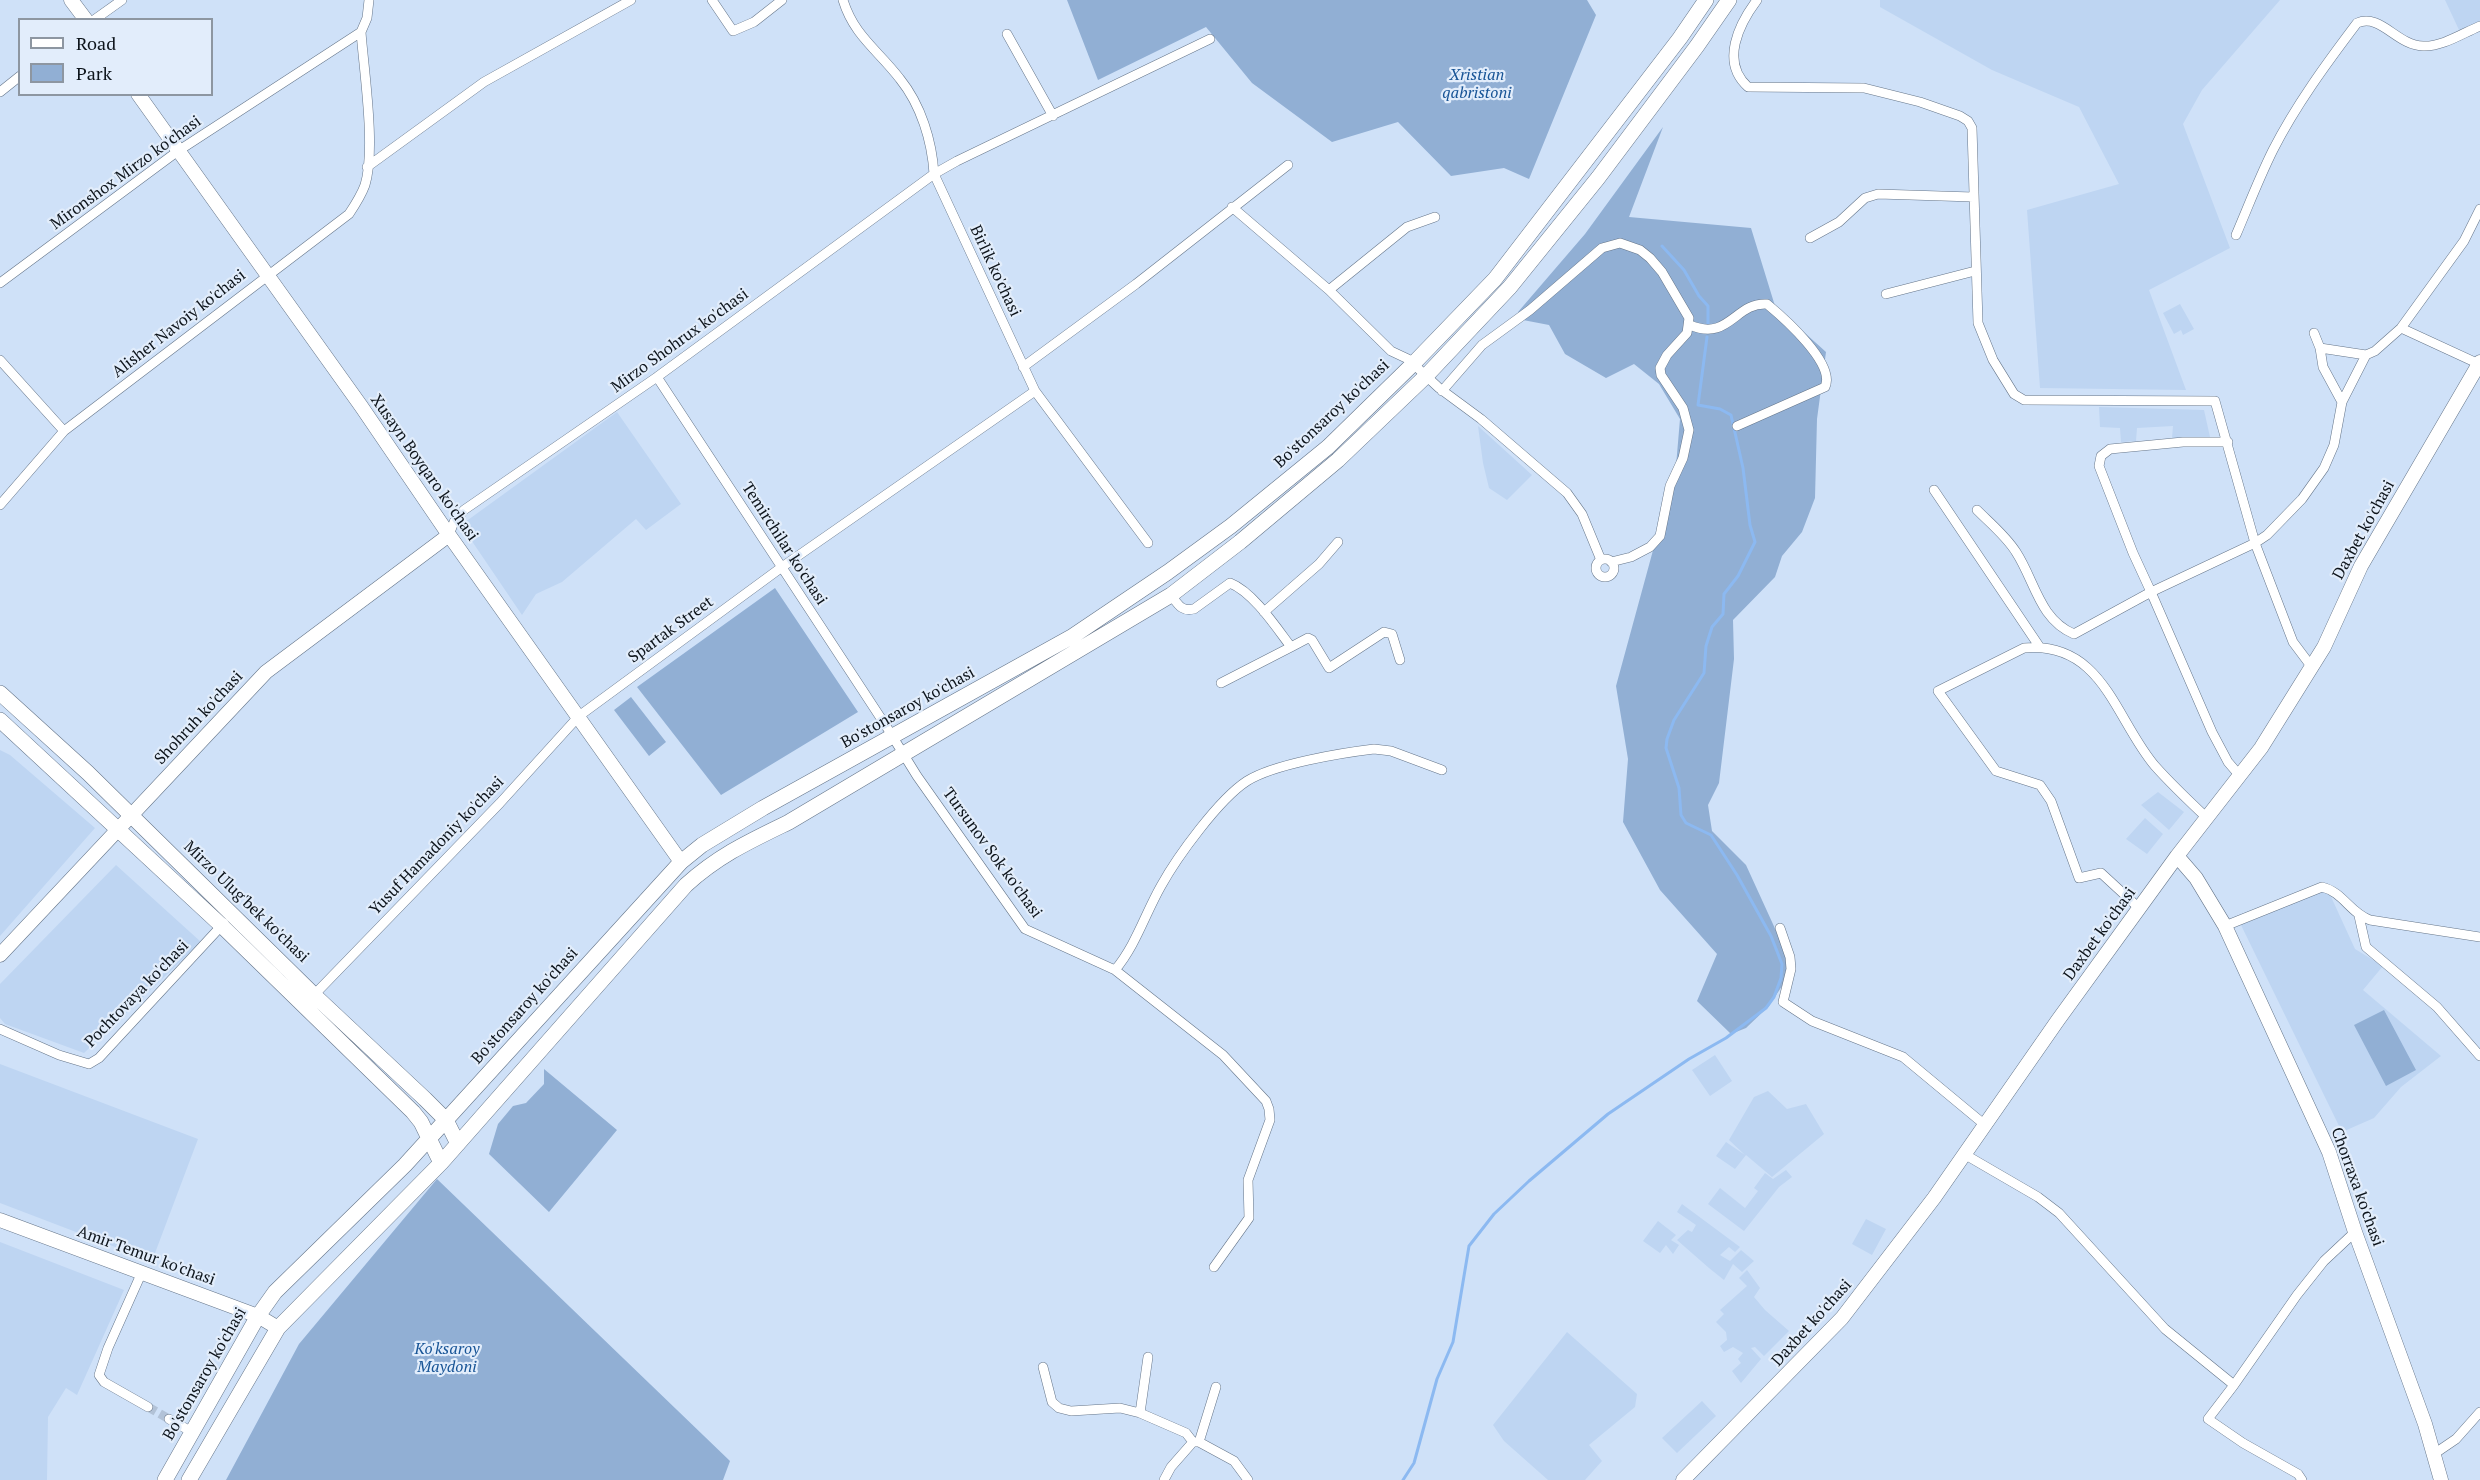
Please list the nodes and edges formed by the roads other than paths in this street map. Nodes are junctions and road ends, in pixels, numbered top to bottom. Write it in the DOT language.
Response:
graph roads {
  1 [pos="71,0"];
  2 [pos="123,0"];
  3 [pos="632,0"];
  4 [pos="712,0"];
  5 [pos="782,0"];
  6 [pos="843,0"];
  7 [pos="1706,0"];
  8 [pos="1729,0"];
  9 [pos="1757,0"];
  10 [pos="372,2"];
  11 [pos="84,18"];
  12 [pos="97,18"];
  13 [pos="2480,26"];
  14 [pos="361,32"];
  15 [pos="1007,34"];
  16 [pos="1210,39"];
  17 [pos="18,78"];
  18 [pos="0,92"];
  19 [pos="139,96"];
  20 [pos="1053,116"];
  21 [pos="178,151"];
  22 [pos="1288,165"];
  23 [pos="368,167"];
  24 [pos="934,174"];
  25 [pos="1974,197"];
  26 [pos="1232,207"];
  27 [pos="2480,209"];
  28 [pos="1436,217"];
  29 [pos="2236,235"];
  30 [pos="1810,238"];
  31 [pos="1975,271"];
  32 [pos="268,275"];
  33 [pos="0,283"];
  34 [pos="1329,290"];
  35 [pos="1886,294"];
  36 [pos="1690,325"];
  37 [pos="2401,328"];
  38 [pos="2314,333"];
  39 [pos="2320,348"];
  40 [pos="2366,355"];
  41 [pos="0,360"];
  42 [pos="2480,363"];
  43 [pos="1413,364"];
  44 [pos="1023,367"];
  45 [pos="1426,376"];
  46 [pos="657,377"];
  47 [pos="1035,391"];
  48 [pos="1442,391"];
  49 [pos="2342,402"];
  50 [pos="1737,426"];
  51 [pos="64,432"];
  52 [pos="2228,442"];
  53 [pos="1934,490"];
  54 [pos="0,505"];
  55 [pos="1977,510"];
  56 [pos="449,535"];
  57 [pos="1338,542"];
  58 [pos="1148,543"];
  59 [pos="2255,543"];
  60 [pos="782,567"];
  61 [pos="2151,592"];
  62 [pos="1171,595"];
  63 [pos="1264,612"];
  64 [pos="1291,647"];
  65 [pos="2042,647"];
  66 [pos="1401,660"];
  67 [pos="2311,666"];
  68 [pos="1221,683"];
  69 [pos="0,693"];
  70 [pos="579,716"];
  71 [pos="0,720"];
  72 [pos="890,732"];
  73 [pos="902,753"];
  74 [pos="1442,770"];
  75 [pos="2240,776"];
  76 [pos="131,815"];
  77 [pos="2207,818"];
  78 [pos="118,828"];
  79 [pos="2177,856"];
  80 [pos="681,862"];
  81 [pos="2139,908"];
  82 [pos="2359,916"];
  83 [pos="227,920"];
  84 [pos="2225,926"];
  85 [pos="1780,928"];
  86 [pos="2480,937"];
  87 [pos="0,955"];
  88 [pos="1115,970"];
  89 [pos="314,995"];
  90 [pos="0,1029"];
  91 [pos="2480,1056"];
  92 [pos="446,1120"];
  93 [pos="1985,1125"];
  94 [pos="429,1139"];
  95 [pos="458,1144"];
  96 [pos="1964,1154"];
  97 [pos="441,1163"];
  98 [pos="0,1220"];
  99 [pos="2355,1232"];
  100 [pos="1215,1267"];
  101 [pos="142,1272"];
  102 [pos="258,1316"];
  103 [pos="278,1328"];
  104 [pos="1148,1357"];
  105 [pos="1043,1367"];
  106 [pos="2234,1385"];
  107 [pos="1216,1387"];
  108 [pos="148,1407"];
  109 [pos="2480,1412"];
  110 [pos="1140,1413"];
  111 [pos="169,1419"];
  112 [pos="192,1432"];
  113 [pos="1196,1442"];
  114 [pos="2434,1454"];
  115 [pos="165,1480"];
  116 [pos="189,1480"];
  117 [pos="1164,1480"];
  118 [pos="1248,1480"];
  119 [pos="1683,1480"];
  120 [pos="2302,1480"];
  121 [pos="2441,1480"];
  1 -- 11 [label="main road"];
  2 -- 12 [label="street"];
  3 -- 23 [label="street"];
  4 -- 5 [label="street"];
  6 -- 24 [label="street, Birlik ko'chasi"];
  7 -- 43 [label="main road, Bo'stonsaroy ko'chasi"];
  8 -- 45 [label="main road, Bo'stonsaroy ko'chasi"];
  9 -- 25 [label="street"];
  10 -- 14 [label="street"];
  13 -- 29 [label="street"];
  14 -- 21 [label="street, Mironshox Mirzo ko'chasi"];
  14 -- 23 [label="street, Alisher Navoiy ko'chasi"];
  15 -- 20 [label="street"];
  16 -- 20 [label="street, Mirzo Shohrux ko'chasi"];
  17 -- 18 [label="street"];
  19 -- 21 [label="main road, Xusayn Boyqaro ko'chasi"];
  20 -- 24 [label="street, Mirzo Shohrux ko'chasi"];
  21 -- 32 [label="main road, Xusayn Boyqaro ko'chasi"];
  21 -- 33 [label="street, Mironshox Mirzo ko'chasi"];
  22 -- 26 [label="street"];
  23 -- 32 [label="street, Alisher Navoiy ko'chasi"];
  24 -- 44 [label="street, Birlik ko'chasi"];
  24 -- 46 [label="street, Mirzo Shohrux ko'chasi"];
  25 -- 30 [label="street"];
  25 -- 31 [label="street"];
  26 -- 34 [label="street"];
  26 -- 44 [label="street"];
  27 -- 37 [label="street"];
  28 -- 34 [label="street"];
  31 -- 35 [label="street"];
  31 -- 52 [label="street"];
  32 -- 51 [label="street, Alisher Navoiy ko'chasi"];
  32 -- 56 [label="main road, Xusayn Boyqaro ko'chasi"];
  34 -- 43 [label="street"];
  36 -- 48 [label="street"];
  36 -- 48 [label="street"];
  36 -- 50 [label="street"];
  37 -- 40 [label="street"];
  37 -- 42 [label="street"];
  38 -- 39 [label="street"];
  39 -- 40 [label="street"];
  39 -- 49 [label="street"];
  40 -- 49 [label="street"];
  41 -- 51 [label="street"];
  42 -- 67 [label="main road, Daxbet ko'chasi"];
  43 -- 45 [label="street"];
  43 -- 72 [label="main road, Bo'stonsaroy ko'chasi"];
  44 -- 47 [label="street, Birlik ko'chasi"];
  45 -- 48 [label="street"];
  45 -- 62 [label="main road, Bo'stonsaroy ko'chasi"];
  46 -- 56 [label="street, Mirzo Shohrux ko'chasi"];
  46 -- 60 [label="street, Temirchilar ko'chasi"];
  47 -- 58 [label="street, Birlik ko'chasi"];
  47 -- 60 [label="street, Spartak Street"];
  49 -- 59 [label="street"];
  51 -- 54 [label="street, Alisher Navoiy ko'chasi"];
  52 -- 59 [label="street"];
  52 -- 61 [label="street"];
  53 -- 65 [label="street"];
  55 -- 61 [label="street"];
  56 -- 70 [label="main road, Xusayn Boyqaro ko'chasi"];
  56 -- 76 [label="main road, Shohruh ko'chasi"];
  57 -- 63 [label="street"];
  59 -- 61 [label="street"];
  59 -- 67 [label="street"];
  60 -- 70 [label="street, Spartak Street"];
  60 -- 72 [label="street, Temirchilar ko'chasi"];
  61 -- 75 [label="street"];
  62 -- 63 [label="street"];
  62 -- 73 [label="main road, Bo'stonsaroy ko'chasi"];
  63 -- 64 [label="street"];
  64 -- 66 [label="street"];
  64 -- 68 [label="street"];
  65 -- 77 [label="street"];
  65 -- 81 [label="street"];
  67 -- 75 [label="main road, Daxbet ko'chasi"];
  69 -- 76 [label="main road, Mirzo Ulug'bek ko'chasi"];
  70 -- 80 [label="main road, Xusayn Boyqaro ko'chasi"];
  70 -- 89 [label="street, Yusuf Hamadoniy ko'chasi"];
  71 -- 78 [label="main road, Mirzo Ulug'bek ko'chasi"];
  72 -- 73 [label="street, Tursunov Sok ko'chasi"];
  72 -- 80 [label="main road, Bo'stonsaroy ko'chasi"];
  73 -- 88 [label="street, Tursunov Sok ko'chasi"];
  73 -- 95 [label="main road, Bo'stonsaroy ko'chasi"];
  74 -- 88 [label="street"];
  75 -- 77 [label="main road, Daxbet ko'chasi"];
  76 -- 78 [label="main road, Shohruh ko'chasi"];
  76 -- 83 [label="main road, Mirzo Ulug'bek ko'chasi"];
  77 -- 79 [label="main road, Daxbet ko'chasi"];
  78 -- 83 [label="main road, Mirzo Ulug'bek ko'chasi"];
  78 -- 87 [label="main road, Shohruh ko'chasi"];
  79 -- 81 [label="main road, Daxbet ko'chasi"];
  79 -- 84 [label="main road, Chorraxa ko'chasi"];
  80 -- 92 [label="main road, Bo'stonsaroy ko'chasi"];
  81 -- 93 [label="main road, Daxbet ko'chasi"];
  82 -- 84 [label="street"];
  82 -- 86 [label="street"];
  82 -- 91 [label="street"];
  83 -- 89 [label="main road, Mirzo Ulug'bek ko'chasi"];
  83 -- 90 [label="street, Pochtovaya ko'chasi"];
  83 -- 94 [label="main road, Mirzo Ulug'bek ko'chasi"];
  84 -- 99 [label="main road, Chorraxa ko'chasi"];
  85 -- 93 [label="street"];
  88 -- 100 [label="street, Tursunov Sok ko'chasi"];
  89 -- 92 [label="main road, Mirzo Ulug'bek ko'chasi"];
  92 -- 94 [label="main road, Bo'stonsaroy ko'chasi"];
  92 -- 95 [label="main road, Mirzo Ulug'bek ko'chasi"];
  93 -- 96 [label="main road, Daxbet ko'chasi"];
  94 -- 97 [label="main road, Mirzo Ulug'bek ko'chasi"];
  94 -- 102 [label="main road, Bo'stonsaroy ko'chasi"];
  95 -- 97 [label="main road, Bo'stonsaroy ko'chasi"];
  96 -- 106 [label="street"];
  96 -- 119 [label="main road, Daxbet ko'chasi"];
  97 -- 103 [label="main road, Bo'stonsaroy ko'chasi"];
  98 -- 101 [label="main road, Amir Temur ko'chasi"];
  99 -- 106 [label="street"];
  99 -- 114 [label="main road, Chorraxa ko'chasi"];
  101 -- 102 [label="main road, Amir Temur ko'chasi"];
  101 -- 108 [label="street"];
  102 -- 103 [label="main road, Amir Temur ko'chasi"];
  102 -- 112 [label="main road, Bo'stonsaroy ko'chasi"];
  103 -- 116 [label="main road, Bo'stonsaroy ko'chasi"];
  104 -- 110 [label="street"];
  105 -- 110 [label="street"];
  106 -- 120 [label="street"];
  107 -- 113 [label="street"];
  109 -- 114 [label="street"];
  110 -- 113 [label="street"];
  111 -- 112 [label="street"];
  112 -- 115 [label="main road, Bo'stonsaroy ko'chasi"];
  113 -- 117 [label="street"];
  113 -- 118 [label="street"];
  114 -- 121 [label="main road, Chorraxa ko'chasi"];
}
